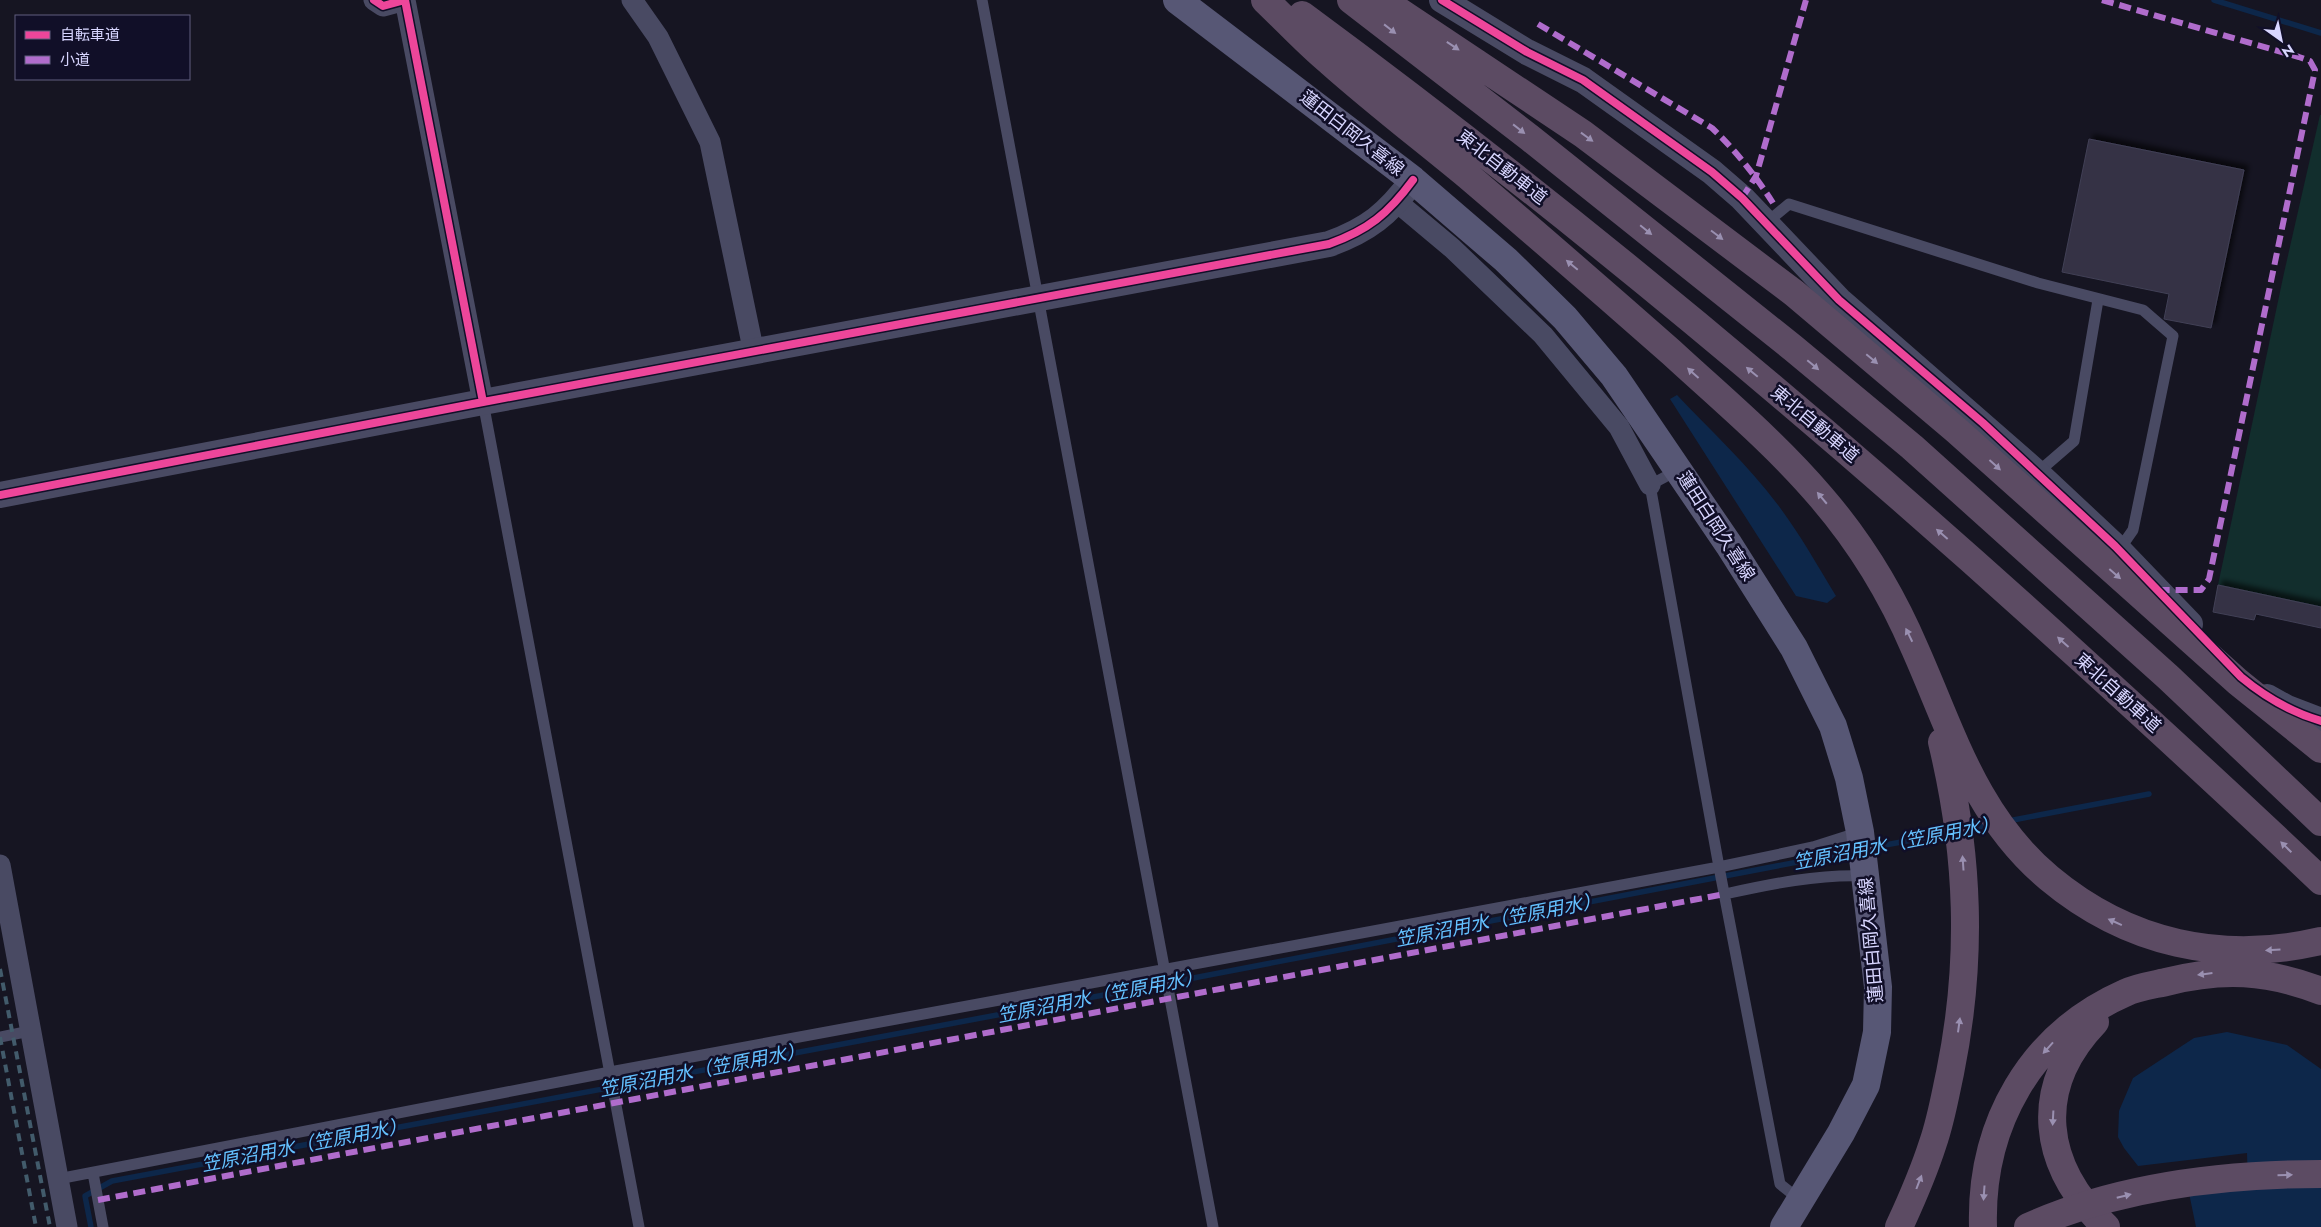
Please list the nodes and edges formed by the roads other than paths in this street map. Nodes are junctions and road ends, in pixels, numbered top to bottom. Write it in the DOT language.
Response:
graph roads {
  1 [pos="374,0"];
  2 [pos="632,0"];
  3 [pos="982,0"];
  4 [pos="1177,0"];
  5 [pos="1196,0"];
  6 [pos="1265,0"];
  7 [pos="1281,0"];
  8 [pos="1351,0"];
  9 [pos="1382,0"];
  10 [pos="1442,0"];
  11 [pos="1220,31"];
  12 [pos="1413,180"];
  13 [pos="1397,202"];
  14 [pos="1765,224"];
  15 [pos="1037,297"];
  16 [pos="2098,300"];
  17 [pos="754,353"];
  18 [pos="483,402"];
  19 [pos="1680,470"];
  20 [pos="2037,473"];
  21 [pos="1650,484"];
  22 [pos="0,495"];
  23 [pos="2119,550"];
  24 [pos="2264,702"];
  25 [pos="2321,721"];
  26 [pos="2321,733"];
  27 [pos="2321,749"];
  28 [pos="1966,795"];
  29 [pos="2321,822"];
  30 [pos="1860,832"];
  31 [pos="0,865"];
  32 [pos="1719,867"];
  33 [pos="1865,876"];
  34 [pos="2321,881"];
  35 [pos="1725,894"];
  36 [pos="2321,941"];
  37 [pos="1165,971"];
  38 [pos="2148,987"];
  39 [pos="2321,991"];
  40 [pos="30,1031"];
  41 [pos="0,1037"];
  42 [pos="610,1074"];
  43 [pos="2321,1174"];
  44 [pos="93,1175"];
  45 [pos="58,1179"];
  46 [pos="1800,1200"];
  47 [pos="67,1227"];
  48 [pos="103,1227"];
  49 [pos="639,1227"];
  50 [pos="1213,1227"];
  51 [pos="1784,1227"];
  52 [pos="1900,1227"];
  53 [pos="1983,1227"];
  54 [pos="2028,1227"];
  55 [pos="2106,1227"];
  1 -- 18 [label="street"];
  2 -- 17 [label="street"];
  3 -- 15 [label="lane"];
  4 -- 11 [label="main road, 蓮田白岡久喜線"];
  5 -- 11 [label="street"];
  28 -- 6 [label="highway, one-way"];
  34 -- 7 [label="highway, 東北自動車道, one-way"];
  8 -- 29 [label="highway, one-way"];
  9 -- 24 [label="highway, one-way"];
  10 -- 14 [label="street"];
  11 -- 12 [label="main road, 蓮田白岡久喜線"];
  12 -- 13 [label="street"];
  12 -- 19 [label="main road, 蓮田白岡久喜線"];
  13 -- 15 [label="street"];
  13 -- 21 [label="street"];
  14 -- 16 [label="lane"];
  14 -- 20 [label="street"];
  15 -- 17 [label="street"];
  15 -- 37 [label="lane"];
  16 -- 20 [label="lane"];
  16 -- 23 [label="lane"];
  17 -- 18 [label="street"];
  18 -- 22 [label="street"];
  18 -- 42 [label="lane"];
  19 -- 21 [label="lane"];
  19 -- 30 [label="main road, 蓮田白岡久喜線"];
  20 -- 23 [label="street"];
  21 -- 32 [label="lane"];
  23 -- 25 [label="street"];
  24 -- 26 [label="highway"];
  24 -- 27 [label="highway"];
  36 -- 28 [label="highway, one-way"];
  52 -- 28 [label="highway, one-way"];
  30 -- 32 [label="lane"];
  30 -- 33 [label="main road, 蓮田白岡久喜線"];
  31 -- 40 [label="street"];
  32 -- 35 [label="lane"];
  32 -- 37 [label="lane"];
  33 -- 35 [label="lane"];
  33 -- 46 [label="main road, 蓮田白岡久喜線"];
  35 -- 46 [label="lane"];
  37 -- 42 [label="lane"];
  37 -- 50 [label="lane"];
  39 -- 38 [label="highway, one-way"];
  38 -- 53 [label="highway, one-way"];
  38 -- 55 [label="highway, one-way"];
  40 -- 41 [label="lane"];
  40 -- 45 [label="street"];
  42 -- 44 [label="lane"];
  42 -- 49 [label="lane"];
  54 -- 43 [label="highway, one-way, bridge"];
  44 -- 45 [label="lane"];
  44 -- 48 [label="lane"];
  45 -- 47 [label="street"];
  46 -- 51 [label="main road, 蓮田白岡久喜線"];
}
